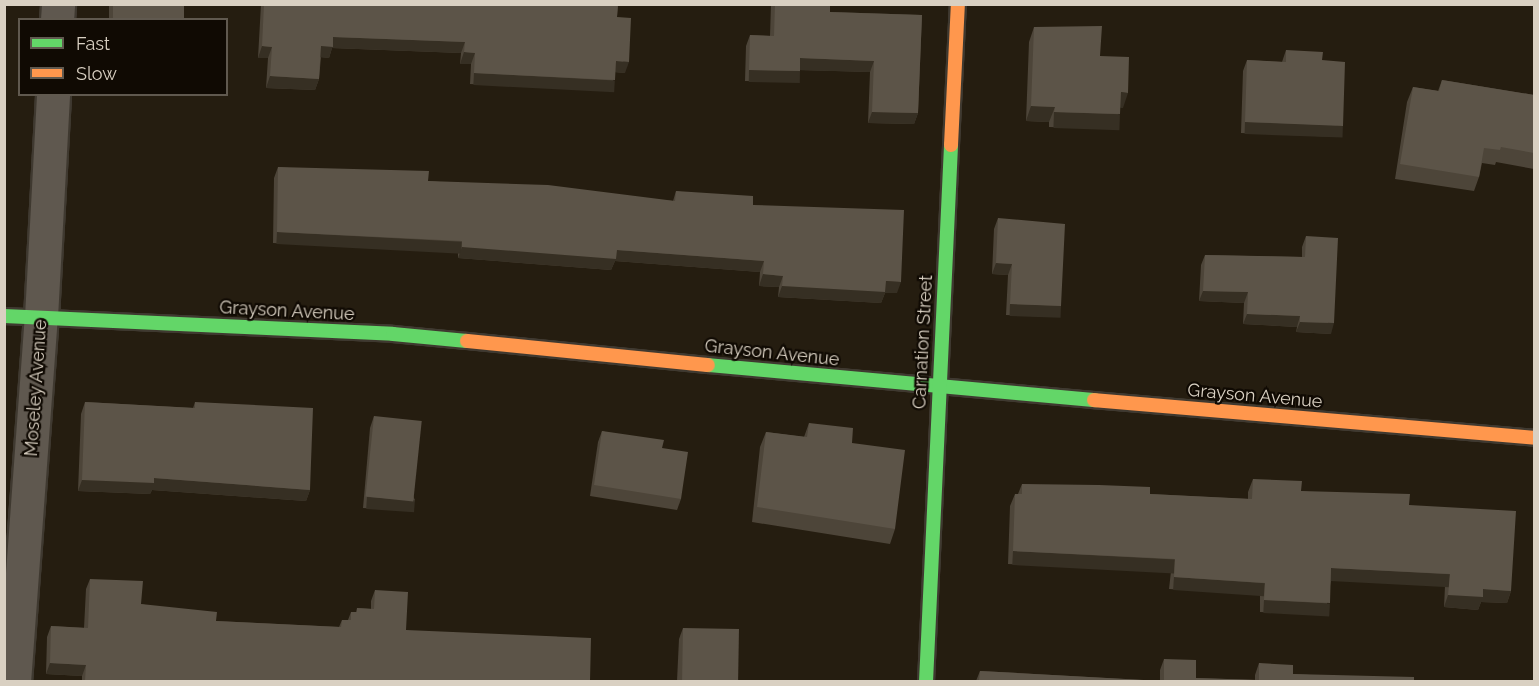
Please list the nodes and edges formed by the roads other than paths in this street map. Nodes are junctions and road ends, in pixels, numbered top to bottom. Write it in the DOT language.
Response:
graph roads {
  1 [pos="958,4"];
  2 [pos="53,96"];
  3 [pos="4,316"];
  4 [pos="41,317"];
  5 [pos="938,387"];
  6 [pos="1534,438"];
  7 [pos="14,681"];
  8 [pos="926,681"];
  1 -- 5 [label="street, Carnation Street"];
  2 -- 4 [label="street, Moseley Avenue"];
  3 -- 4 [label="street, Grayson Avenue"];
  4 -- 5 [label="street, Grayson Avenue"];
  4 -- 7 [label="street, Moseley Avenue"];
  5 -- 6 [label="street, Grayson Avenue"];
  5 -- 8 [label="street, Carnation Street"];
}
